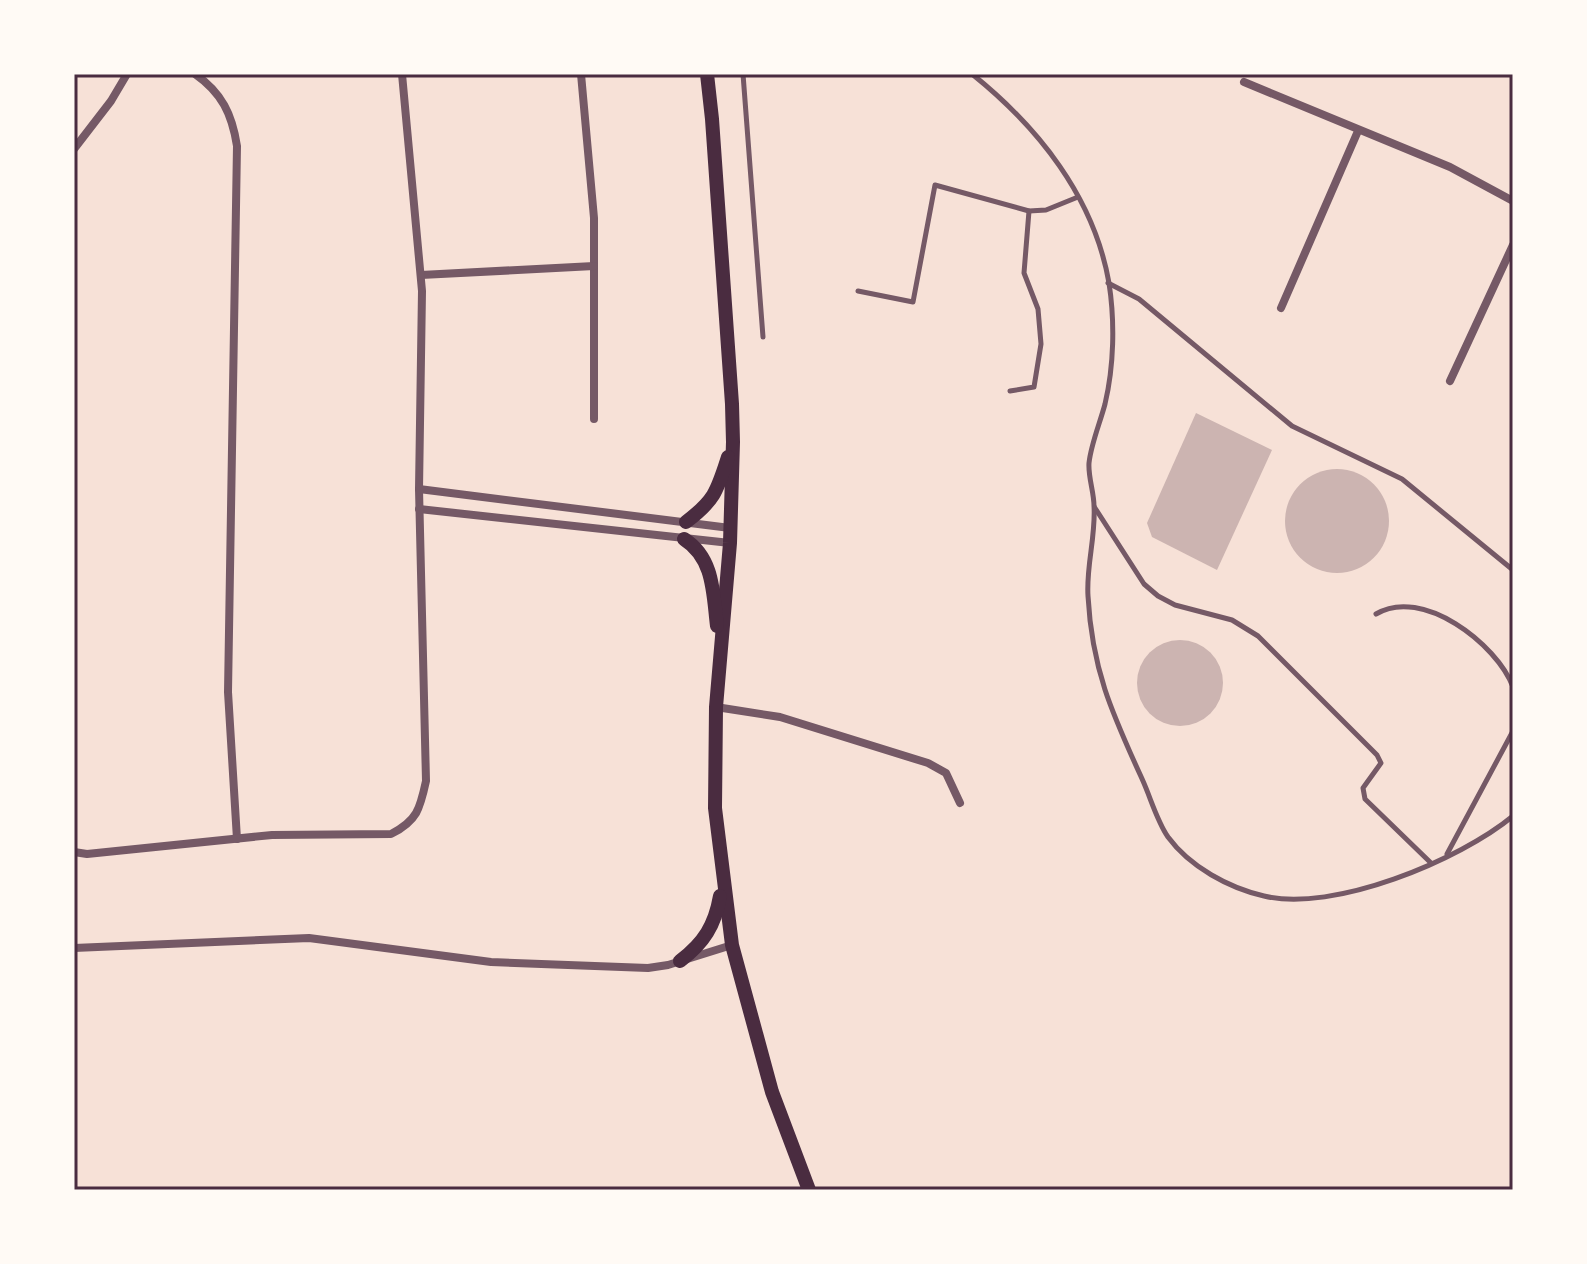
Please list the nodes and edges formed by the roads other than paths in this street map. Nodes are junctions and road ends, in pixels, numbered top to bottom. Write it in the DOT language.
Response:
graph roads {
  1 [pos="127,74"];
  2 [pos="195,74"];
  3 [pos="402,74"];
  4 [pos="581,74"];
  5 [pos="707,74"];
  6 [pos="743,74"];
  7 [pos="972,74"];
  8 [pos="1244,82"];
  9 [pos="1358,131"];
  10 [pos="74,149"];
  11 [pos="1078,197"];
  12 [pos="1513,201"];
  13 [pos="1029,211"];
  14 [pos="1513,245"];
  15 [pos="594,266"];
  16 [pos="421,275"];
  17 [pos="1108,283"];
  18 [pos="858,291"];
  19 [pos="1281,308"];
  20 [pos="763,337"];
  21 [pos="1450,381"];
  22 [pos="1010,391"];
  23 [pos="594,419"];
  24 [pos="733,442"];
  25 [pos="419,489"];
  26 [pos="1095,508"];
  27 [pos="419,509"];
  28 [pos="602,511"];
  29 [pos="648,517"];
  30 [pos="686,522"];
  31 [pos="600,529"];
  32 [pos="647,535"];
  33 [pos="730,536"];
  34 [pos="684,539"];
  35 [pos="1513,570"];
  36 [pos="1376,614"];
  37 [pos="721,650"];
  38 [pos="1513,687"];
  39 [pos="716,707"];
  40 [pos="1513,731"];
  41 [pos="960,803"];
  42 [pos="1513,816"];
  43 [pos="237,839"];
  44 [pos="74,852"];
  45 [pos="1447,855"];
  46 [pos="1431,863"];
  47 [pos="721,875"];
  48 [pos="732,945"];
  49 [pos="74,948"];
  50 [pos="680,961"];
  51 [pos="804,1188"];
  1 -- 10 [label="street"];
  2 -- 43 [label="street"];
  3 -- 16 [label="street"];
  4 -- 15 [label="street"];
  5 -- 24 [label="main road"];
  6 -- 20 [label="lane"];
  7 -- 11 [label="lane"];
  8 -- 9 [label="street"];
  9 -- 12 [label="street"];
  9 -- 19 [label="street"];
  11 -- 13 [label="lane"];
  11 -- 17 [label="lane"];
  13 -- 18 [label="lane"];
  13 -- 22 [label="lane"];
  14 -- 21 [label="street"];
  15 -- 16 [label="street"];
  15 -- 23 [label="street"];
  16 -- 25 [label="street"];
  17 -- 26 [label="lane"];
  17 -- 35 [label="lane"];
  24 -- 30 [label="main road"];
  24 -- 33 [label="main road"];
  25 -- 27 [label="street"];
  25 -- 28 [label="street"];
  26 -- 46 [label="lane"];
  26 -- 46 [label="lane"];
  27 -- 31 [label="street"];
  27 -- 43 [label="street"];
  28 -- 29 [label="street"];
  28 -- 31 [label="street"];
  29 -- 30 [label="street"];
  29 -- 32 [label="street"];
  30 -- 33 [label="street"];
  31 -- 32 [label="street"];
  32 -- 34 [label="street"];
  33 -- 34 [label="street"];
  33 -- 37 [label="main road"];
  34 -- 37 [label="main road"];
  36 -- 38 [label="lane"];
  37 -- 39 [label="main road"];
  39 -- 41 [label="street"];
  39 -- 47 [label="main road"];
  40 -- 45 [label="lane"];
  42 -- 45 [label="lane"];
  43 -- 44 [label="street"];
  45 -- 46 [label="lane"];
  47 -- 48 [label="main road"];
  47 -- 50 [label="main road"];
  48 -- 50 [label="street"];
  48 -- 51 [label="main road"];
  49 -- 50 [label="street"];
}
